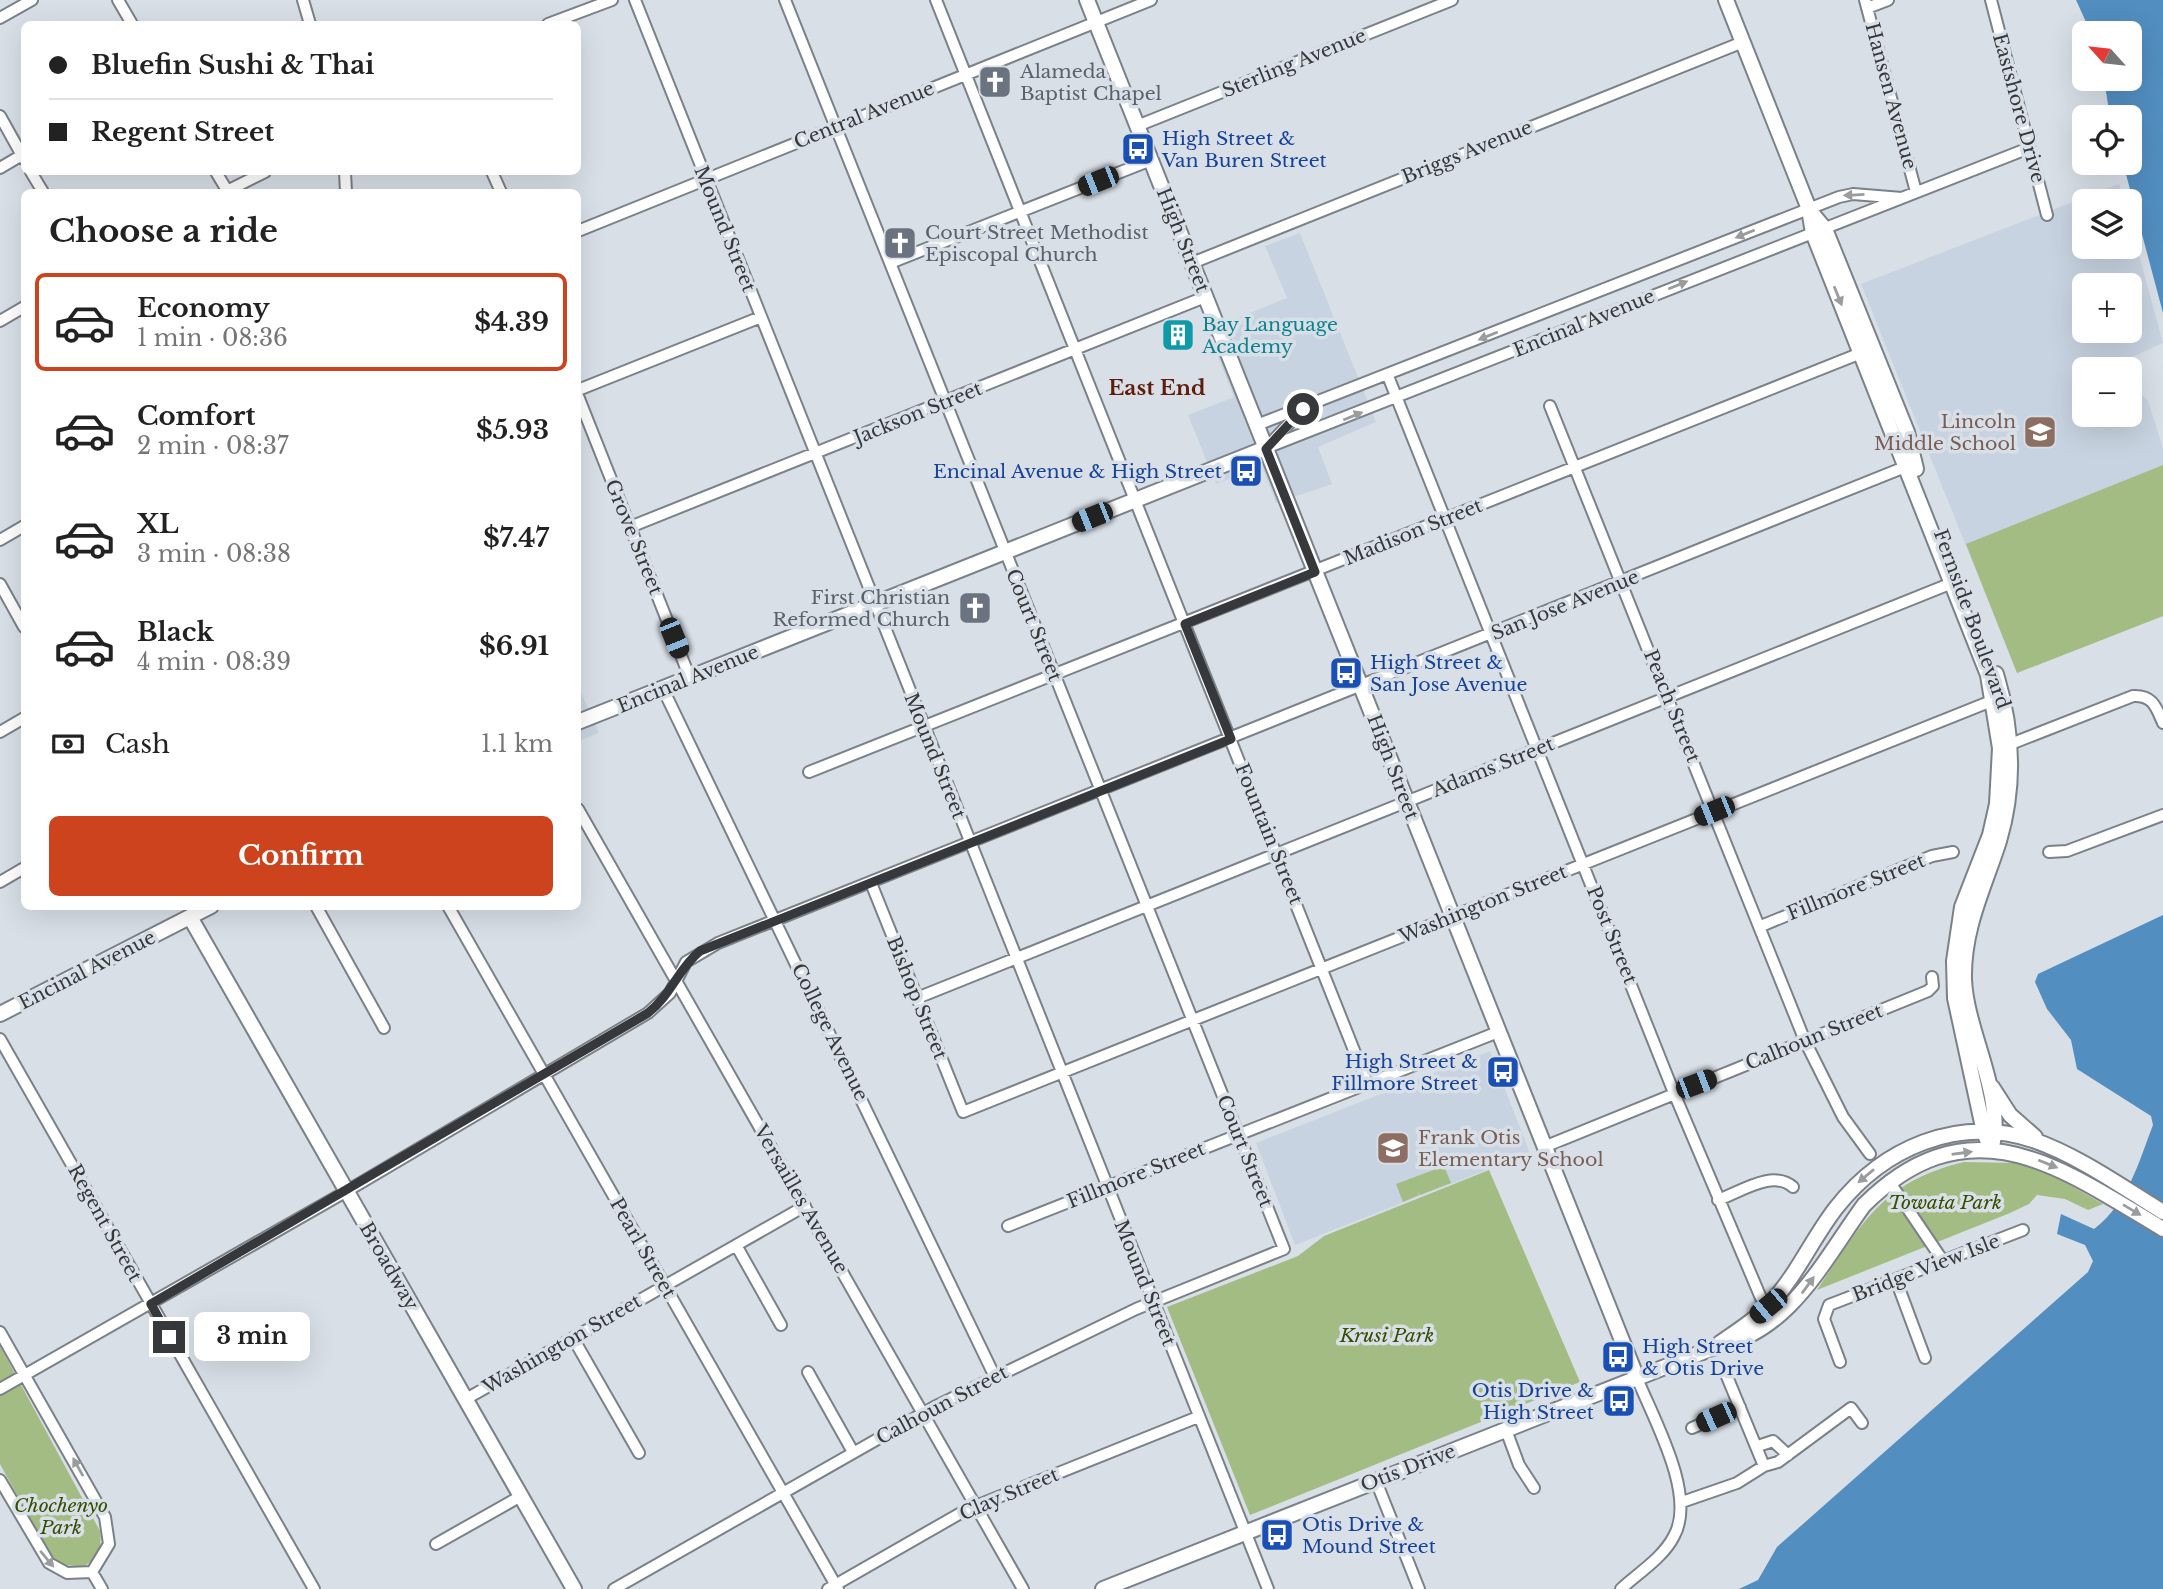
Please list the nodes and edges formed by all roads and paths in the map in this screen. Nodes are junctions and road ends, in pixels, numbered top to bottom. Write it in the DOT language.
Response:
graph roads {
  1 [pos="32,0"];
  2 [pos="118,0"];
  3 [pos="611,0"];
  4 [pos="635,0"];
  5 [pos="785,0"];
  6 [pos="936,0"];
  7 [pos="1087,0"];
  8 [pos="1151,0"];
  9 [pos="1452,0"];
  10 [pos="1726,0"];
  11 [pos="1888,0"];
  12 [pos="1991,0"];
  13 [pos="305,1"];
  14 [pos="1866,4"];
  15 [pos="0,18"];
  16 [pos="130,21"];
  17 [pos="309,21"];
  18 [pos="556,21"];
  19 [pos="1096,22"];
  20 [pos="1743,42"];
  21 [pos="966,75"];
  22 [pos="0,117"];
  23 [pos="1137,126"];
  24 [pos="835,127"];
  25 [pos="2029,148"];
  26 [pos="21,154"];
  27 [pos="21,158"];
  28 [pos="1151,160"];
  29 [pos="0,168"];
  30 [pos="259,175"];
  31 [pos="705,179"];
  32 [pos="233,189"];
  33 [pos="1916,192"];
  34 [pos="1902,198"];
  35 [pos="1809,209"];
  36 [pos="1021,212"];
  37 [pos="2047,215"];
  38 [pos="581,230"];
  39 [pos="1819,231"];
  40 [pos="890,263"];
  41 [pos="1192,263"];
  42 [pos="1205,297"];
  43 [pos="21,309"];
  44 [pos="761,317"];
  45 [pos="0,321"];
  46 [pos="1522,323"];
  47 [pos="1530,345"];
  48 [pos="1076,348"];
  49 [pos="1861,353"];
  50 [pos="1868,372"];
  51 [pos="1388,376"];
  52 [pos="581,389"];
  53 [pos="1398,398"];
  54 [pos="946,402"];
  55 [pos="581,404"];
  56 [pos="1550,406"];
  57 [pos="1303,409"];
  58 [pos="1898,411"];
  59 [pos="1256,425"];
  60 [pos="1266,449"];
  61 [pos="815,453"];
  62 [pos="1910,465"];
  63 [pos="1576,468"];
  64 [pos="1136,500"];
  65 [pos="1446,518"];
  66 [pos="630,527"];
  67 [pos="21,528"];
  68 [pos="0,540"];
  69 [pos="1005,552"];
  70 [pos="1315,572"];
  71 [pos="1622,582"];
  72 [pos="1952,583"];
  73 [pos="0,584"];
  74 [pos="874,604"];
  75 [pos="21,622"];
  76 [pos="1185,624"];
  77 [pos="1492,634"];
  78 [pos="1054,676"];
  79 [pos="690,678"];
  80 [pos="1361,685"];
  81 [pos="663,689"];
  82 [pos="1668,696"];
  83 [pos="1998,698"];
  84 [pos="21,720"];
  85 [pos="581,721"];
  86 [pos="2163,723"];
  87 [pos="924,728"];
  88 [pos="0,732"];
  89 [pos="1231,739"];
  90 [pos="2006,746"];
  91 [pos="1538,749"];
  92 [pos="809,772"];
  93 [pos="1101,791"];
  94 [pos="1406,802"];
  95 [pos="1714,811"];
  96 [pos="581,814"];
  97 [pos="2163,815"];
  98 [pos="970,844"];
  99 [pos="1953,852"];
  100 [pos="2049,852"];
  101 [pos="1277,854"];
  102 [pos="1583,863"];
  103 [pos="21,870"];
  104 [pos="0,882"];
  105 [pos="871,883"];
  106 [pos="1146,906"];
  107 [pos="318,910"];
  108 [pos="450,910"];
  109 [pos="187,912"];
  110 [pos="1452,917"];
  111 [pos="775,921"];
  112 [pos="1761,926"];
  113 [pos="1016,958"];
  114 [pos="1322,969"];
  115 [pos="1932,977"];
  116 [pos="675,980"];
  117 [pos="917,998"];
  118 [pos="0,1014"];
  119 [pos="1192,1020"];
  120 [pos="384,1028"];
  121 [pos="1498,1032"];
  122 [pos="0,1039"];
  123 [pos="1805,1041"];
  124 [pos="1061,1073"];
  125 [pos="544,1075"];
  126 [pos="1988,1081"];
  127 [pos="1367,1083"];
  128 [pos="1674,1093"];
  129 [pos="963,1112"];
  130 [pos="1990,1132"];
  131 [pos="1239,1134"];
  132 [pos="2045,1145"];
  133 [pos="1544,1147"];
  134 [pos="1991,1150"];
  135 [pos="1870,1154"];
  136 [pos="1889,1181"];
  137 [pos="2104,1185"];
  138 [pos="1793,1187"];
  139 [pos="1107,1188"];
  140 [pos="347,1191"];
  141 [pos="1718,1200"];
  142 [pos="805,1206"];
  143 [pos="2163,1212"];
  144 [pos="1008,1226"];
  145 [pos="2163,1229"];
  146 [pos="2023,1230"];
  147 [pos="736,1245"];
  148 [pos="1284,1249"];
  149 [pos="1943,1261"];
  150 [pos="1896,1280"];
  151 [pos="665,1285"];
  152 [pos="1761,1298"];
  153 [pos="1153,1302"];
  154 [pos="151,1304"];
  155 [pos="780,1325"];
  156 [pos="0,1332"];
  157 [pos="573,1338"];
  158 [pos="1713,1348"];
  159 [pos="1925,1358"];
  160 [pos="1840,1362"];
  161 [pos="808,1372"];
  162 [pos="1726,1374"];
  163 [pos="24,1375"];
  164 [pos="995,1377"];
  165 [pos="1637,1378"];
  166 [pos="0,1389"];
  167 [pos="466,1399"];
  168 [pos="1740,1407"];
  169 [pos="923,1413"];
  170 [pos="1198,1417"];
  171 [pos="1862,1423"];
  172 [pos="1692,1428"];
  173 [pos="1506,1430"];
  174 [pos="1758,1446"];
  175 [pos="853,1452"];
  176 [pos="639,1453"];
  177 [pos="1788,1455"];
  178 [pos="1764,1466"];
  179 [pos="0,1480"];
  180 [pos="1376,1481"];
  181 [pos="1534,1488"];
  182 [pos="783,1492"];
  183 [pos="521,1496"];
  184 [pos="1682,1502"];
  185 [pos="976,1506"];
  186 [pos="1245,1532"];
  187 [pos="436,1544"];
  188 [pos="92,1572"];
  189 [pos="834,1587"];
  190 [pos="102,1589"];
  191 [pos="314,1589"];
  192 [pos="574,1589"];
  193 [pos="614,1589"];
  194 [pos="1023,1589"];
  195 [pos="1103,1589"];
  196 [pos="1268,1589"];
  197 [pos="1419,1589"];
  198 [pos="1620,1589"];
  1 -- 15 [label="street"];
  2 -- 16 [label="street"];
  3 -- 18 [label="street"];
  4 -- 31 [label="street, Mound Street"];
  5 -- 24 [label="street, Court Street"];
  6 -- 21 [label="street, Fountain Street"];
  7 -- 19 [label="main road, High Street"];
  8 -- 19 [label="street, Central Avenue"];
  9 -- 23 [label="street, Sterling Avenue"];
  10 -- 20 [label="main road, Fernside Boulevard"];
  11 -- 14 [label="street"];
  12 -- 25 [label="street, Eastshore Drive"];
  13 -- 17 [label="street"];
  14 -- 33 [label="street, Hansen Avenue"];
  19 -- 21 [label="street, Central Avenue"];
  19 -- 23 [label="main road, High Street"];
  20 -- 35 [label="main road, Fernside Boulevard"];
  20 -- 41 [label="street, Briggs Avenue"];
  21 -- 24 [label="street, Central Avenue"];
  21 -- 36 [label="street, Fountain Street"];
  22 -- 26 [label="street"];
  23 -- 28 [label="main road, High Street"];
  24 -- 31 [label="street, Central Avenue"];
  24 -- 40 [label="street, Court Street"];
  25 -- 33 [label="street, Encinal Avenue"];
  25 -- 37 [label="street, Eastshore Drive"];
  27 -- 29 [label="street"];
  28 -- 36 [label="street"];
  28 -- 41 [label="main road, High Street"];
  30 -- 32 [label="street"];
  31 -- 38 [label="street, Central Avenue"];
  31 -- 44 [label="street, Mound Street"];
  33 -- 34 [label="street, Encinal Avenue"];
  34 -- 35 [label="street, Encinal Avenue, one-way"];
  34 -- 39 [label="street, Encinal Avenue"];
  35 -- 39 [label="main road, Fernside Boulevard"];
  35 -- 46 [label="street, Encinal Avenue, one-way"];
  36 -- 40 [label="street"];
  36 -- 48 [label="street, Fountain Street"];
  47 -- 39 [label="street, Encinal Avenue, one-way"];
  39 -- 49 [label="main road, Fernside Boulevard, one-way"];
  39 -- 58 [label="main road, Fernside Boulevard"];
  40 -- 54 [label="street, Court Street"];
  41 -- 42 [label="main road, High Street"];
  42 -- 48 [label="street, Jackson Street"];
  42 -- 59 [label="main road, High Street"];
  43 -- 45 [label="street"];
  44 -- 52 [label="street"];
  44 -- 61 [label="street, Mound Street"];
  46 -- 47 [label="street"];
  46 -- 51 [label="street, Encinal Avenue, one-way"];
  47 -- 53 [label="street, Encinal Avenue"];
  48 -- 54 [label="street, Jackson Street"];
  48 -- 64 [label="street, Fountain Street"];
  49 -- 50 [label="main road, Fernside Boulevard"];
  49 -- 63 [label="street, Madison Street"];
  50 -- 58 [label="main road"];
  50 -- 62 [label="main road, Fernside Boulevard"];
  51 -- 53 [label="street, Post Street"];
  51 -- 57 [label="street, Encinal Avenue"];
  60 -- 53 [label="street, Encinal Avenue, one-way"];
  53 -- 65 [label="street, Post Street"];
  54 -- 61 [label="street, Jackson Street"];
  54 -- 69 [label="street, Court Street"];
  55 -- 66 [label="street, Grove Street"];
  56 -- 63 [label="street, Peach Street"];
  57 -- 59 [label="street, Encinal Avenue"];
  57 -- 60 [label="street, Encinal Avenue"];
  58 -- 62 [label="main road, Fernside Boulevard"];
  59 -- 60 [label="main road, High Street"];
  60 -- 64 [label="main road, Encinal Avenue"];
  60 -- 70 [label="main road, High Street"];
  61 -- 66 [label="street, Jackson Street"];
  61 -- 74 [label="street, Mound Street"];
  62 -- 71 [label="street, San Jose Avenue"];
  62 -- 72 [label="main road, Fernside Boulevard"];
  62 -- 83 [label="main road, Fernside Boulevard"];
  63 -- 65 [label="street, Madison Street"];
  63 -- 71 [label="street, Peach Street"];
  64 -- 69 [label="main road, Encinal Avenue"];
  64 -- 76 [label="street, Fountain Street"];
  65 -- 70 [label="street, Madison Street"];
  65 -- 77 [label="street, Post Street"];
  66 -- 79 [label="street, Grove Street"];
  67 -- 68 [label="street"];
  69 -- 74 [label="main road, Encinal Avenue"];
  69 -- 78 [label="street, Court Street"];
  70 -- 76 [label="street, Madison Street"];
  70 -- 80 [label="main road, High Street"];
  71 -- 77 [label="street, San Jose Avenue"];
  71 -- 82 [label="street, Peach Street"];
  72 -- 82 [label="street, Adams Street"];
  72 -- 83 [label="main road, Fernside Boulevard"];
  73 -- 75 [label="street"];
  74 -- 79 [label="main road, Encinal Avenue"];
  74 -- 87 [label="street, Mound Street"];
  76 -- 78 [label="street, Madison Street"];
  76 -- 89 [label="street, Fountain Street"];
  77 -- 80 [label="street, San Jose Avenue"];
  77 -- 91 [label="street, Post Street"];
  78 -- 87 [label="street, Madison Street"];
  78 -- 93 [label="street, Court Street"];
  79 -- 81 [label="main road, Encinal Avenue"];
  80 -- 89 [label="street, San Jose Avenue"];
  80 -- 94 [label="main road, High Street"];
  81 -- 85 [label="main road, Encinal Avenue"];
  81 -- 111 [label="street, College Avenue"];
  82 -- 91 [label="street, Adams Street"];
  82 -- 95 [label="street, Peach Street"];
  83 -- 90 [label="main road, Fernside Boulevard"];
  83 -- 95 [label="street, Washington Street"];
  84 -- 88 [label="street"];
  86 -- 90 [label="street"];
  87 -- 92 [label="street, Madison Street"];
  87 -- 98 [label="street, Mound Street"];
  89 -- 93 [label="street, San Jose Avenue"];
  89 -- 101 [label="street, Fountain Street"];
  90 -- 126 [label="main road, Fernside Boulevard"];
  90 -- 130 [label="main road, Fernside Boulevard"];
  91 -- 94 [label="street, Adams Street"];
  91 -- 102 [label="street, Post Street"];
  93 -- 98 [label="street, San Jose Avenue"];
  93 -- 106 [label="street, Court Street"];
  94 -- 101 [label="street, Adams Street"];
  94 -- 110 [label="main road, High Street"];
  95 -- 102 [label="street, Washington Street"];
  95 -- 112 [label="street, Peach Street"];
  96 -- 116 [label="street, Versailles Avenue"];
  97 -- 100 [label="street"];
  98 -- 105 [label="street, San Jose Avenue"];
  98 -- 113 [label="street, Mound Street"];
  99 -- 112 [label="street, Fillmore Street"];
  101 -- 106 [label="street, Adams Street"];
  101 -- 114 [label="street, Fountain Street"];
  102 -- 110 [label="street, Washington Street"];
  102 -- 128 [label="street, Post Street"];
  103 -- 104 [label="street"];
  105 -- 111 [label="street, San Jose Avenue"];
  105 -- 117 [label="street, Bishop Street"];
  106 -- 113 [label="street, Adams Street"];
  106 -- 119 [label="street, Court Street"];
  107 -- 120 [label="street"];
  108 -- 125 [label="street, Pearl Street"];
  109 -- 118 [label="main road, Encinal Avenue"];
  109 -- 140 [label="main road, Broadway"];
  110 -- 114 [label="street, Washington Street"];
  110 -- 121 [label="main road, High Street"];
  111 -- 116 [label="street, San Jose Avenue"];
  111 -- 164 [label="street, College Avenue"];
  112 -- 123 [label="street, Peach Street"];
  113 -- 117 [label="street, Adams Street"];
  113 -- 124 [label="street, Mound Street"];
  114 -- 119 [label="street, Washington Street"];
  114 -- 127 [label="street, Fountain Street"];
  115 -- 123 [label="street, Calhoun Street"];
  116 -- 125 [label="street, San Jose Avenue"];
  116 -- 142 [label="street, Versailles Avenue"];
  117 -- 129 [label="street, Bishop Street"];
  119 -- 124 [label="street, Washington Street"];
  119 -- 131 [label="street, Court Street"];
  121 -- 127 [label="street, Fillmore Street"];
  121 -- 133 [label="main road, High Street"];
  122 -- 154 [label="street, Regent Street"];
  123 -- 128 [label="street, Calhoun Street"];
  123 -- 135 [label="street, Peach Street"];
  124 -- 129 [label="street, Washington Street"];
  124 -- 139 [label="street, Mound Street"];
  125 -- 140 [label="street, San Jose Avenue"];
  125 -- 151 [label="street, Pearl Street"];
  126 -- 130 [label="main road, Fernside Boulevard"];
  126 -- 132 [label="main road"];
  127 -- 131 [label="street, Fillmore Street"];
  128 -- 133 [label="street, Calhoun Street"];
  128 -- 141 [label="street, Post Street"];
  130 -- 132 [label="main road, Otis Drive"];
  130 -- 134 [label="main road, Fernside Boulevard"];
  130 -- 158 [label="main road, Otis Drive, one-way"];
  131 -- 139 [label="street, Fillmore Street"];
  131 -- 148 [label="street, Court Street"];
  132 -- 137 [label="main road, Otis Drive"];
  133 -- 165 [label="main road, High Street"];
  136 -- 134 [label="main road, Otis Drive, one-way"];
  134 -- 137 [label="main road, Otis Drive, one-way"];
  136 -- 149 [label="street"];
  158 -- 136 [label="main road, Otis Drive, one-way"];
  137 -- 143 [label="main road"];
  137 -- 145 [label="main road, one-way"];
  138 -- 141 [label="street"];
  139 -- 144 [label="street, Fillmore Street"];
  139 -- 153 [label="street, Mound Street"];
  140 -- 154 [label="street, San Jose Avenue"];
  140 -- 167 [label="main road, Broadway"];
  141 -- 152 [label="street, Post Street"];
  142 -- 147 [label="street, Washington Street"];
  142 -- 169 [label="street, Versailles Avenue"];
  146 -- 149 [label="street, Bridge View Isle"];
  147 -- 151 [label="street, Washington Street"];
  147 -- 155 [label="street"];
  148 -- 153 [label="street, Calhoun Street"];
  149 -- 150 [label="street, Bridge View Isle"];
  150 -- 159 [label="street"];
  150 -- 160 [label="street, Bridge View Isle"];
  151 -- 157 [label="street, Washington Street"];
  151 -- 182 [label="street, Pearl Street"];
  153 -- 164 [label="street, Calhoun Street"];
  153 -- 170 [label="street, Mound Street"];
  154 -- 163 [label="street, San Jose Avenue"];
  154 -- 191 [label="street, Regent Street"];
  156 -- 163 [label="street"];
  157 -- 167 [label="street, Washington Street"];
  157 -- 176 [label="street"];
  158 -- 165 [label="main road, Otis Drive"];
  161 -- 175 [label="street"];
  162 -- 168 [label="street"];
  163 -- 166 [label="street, San Jose Avenue"];
  188 -- 163 [label="street, one-way"];
  164 -- 169 [label="street, Calhoun Street"];
  165 -- 173 [label="main road, Otis Drive"];
  165 -- 184 [label="street"];
  167 -- 183 [label="main road, Broadway"];
  168 -- 172 [label="street"];
  168 -- 174 [label="street"];
  169 -- 175 [label="street, Calhoun Street"];
  169 -- 185 [label="street, Versailles Avenue"];
  170 -- 185 [label="street, Clay Street"];
  170 -- 186 [label="street, Mound Street"];
  171 -- 177 [label="street"];
  173 -- 180 [label="main road, Otis Drive"];
  173 -- 181 [label="street"];
  174 -- 177 [label="street"];
  174 -- 178 [label="street"];
  175 -- 182 [label="street, Calhoun Street"];
  177 -- 178 [label="street"];
  178 -- 184 [label="street"];
  179 -- 188 [label="street, one-way"];
  180 -- 186 [label="main road, Otis Drive"];
  180 -- 197 [label="street"];
  182 -- 189 [label="street, Pearl Street"];
  182 -- 193 [label="street, Calhoun Street"];
  183 -- 187 [label="street"];
  183 -- 192 [label="main road, Broadway"];
  184 -- 198 [label="street"];
  185 -- 189 [label="street, Clay Street"];
  185 -- 194 [label="street, Versailles Avenue"];
  186 -- 195 [label="main road, Otis Drive"];
  186 -- 196 [label="street, Mound Street"];
  188 -- 190 [label="street"];
}
